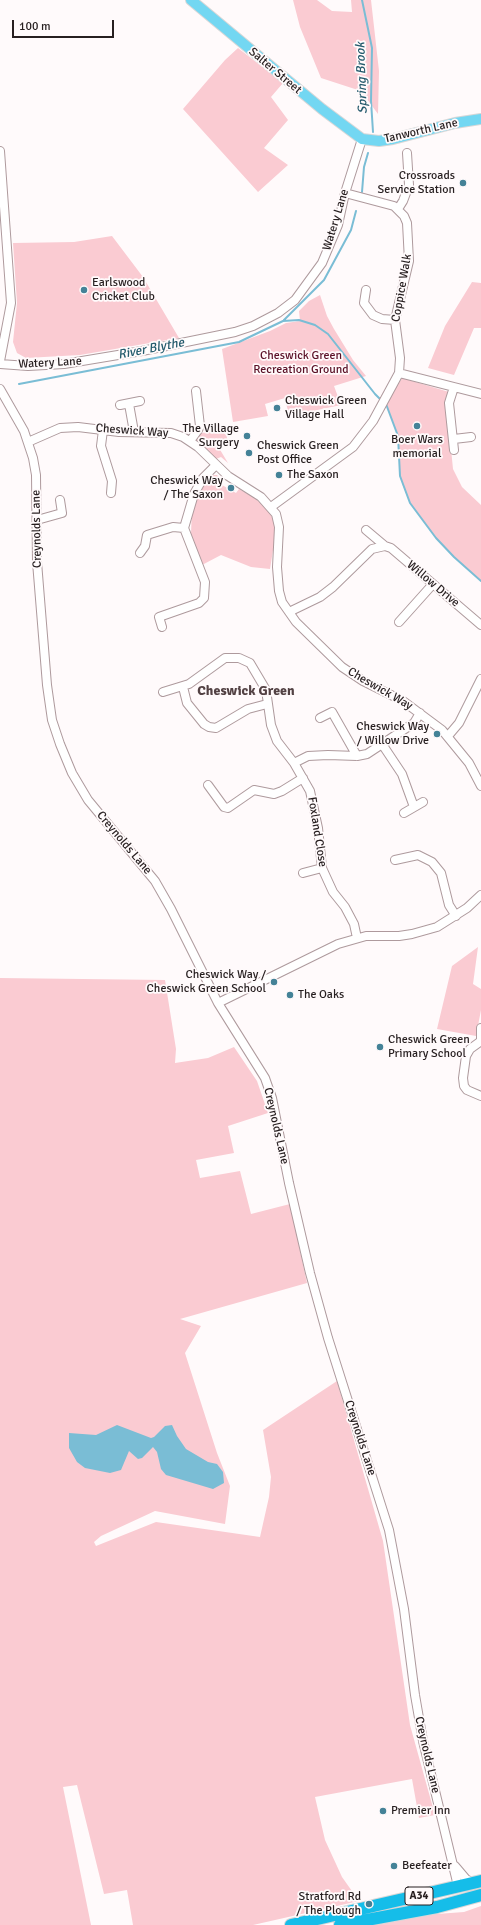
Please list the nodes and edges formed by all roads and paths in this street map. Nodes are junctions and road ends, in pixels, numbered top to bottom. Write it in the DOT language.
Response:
graph roads {
  1 [pos="191,0"];
  2 [pos="481,119"];
  3 [pos="362,139"];
  4 [pos="0,152"];
  5 [pos="407,153"];
  6 [pos="345,193"];
  7 [pos="398,209"];
  8 [pos="366,290"];
  9 [pos="395,320"];
  10 [pos="0,363"];
  11 [pos="398,373"];
  12 [pos="454,387"];
  13 [pos="0,389"];
  14 [pos="196,391"];
  15 [pos="481,394"];
  16 [pos="140,401"];
  17 [pos="130,404"];
  18 [pos="120,405"];
  19 [pos="103,430"];
  20 [pos="134,432"];
  21 [pos="471,437"];
  22 [pos="454,439"];
  23 [pos="190,441"];
  24 [pos="28,442"];
  25 [pos="454,450"];
  26 [pos="216,465"];
  27 [pos="111,494"];
  28 [pos="60,500"];
  29 [pos="271,508"];
  30 [pos="37,520"];
  31 [pos="184,528"];
  32 [pos="366,530"];
  33 [pos="385,546"];
  34 [pos="140,553"];
  35 [pos="433,584"];
  36 [pos="289,612"];
  37 [pos="399,622"];
  38 [pos="481,625"];
  39 [pos="162,627"];
  40 [pos="481,679"];
  41 [pos="183,687"];
  42 [pos="163,692"];
  43 [pos="478,693"];
  44 [pos="267,704"];
  45 [pos="420,713"];
  46 [pos="320,718"];
  47 [pos="448,736"];
  48 [pos="382,744"];
  49 [pos="357,756"];
  50 [pos="294,763"];
  51 [pos="302,778"];
  52 [pos="208,785"];
  53 [pos="481,786"];
  54 [pos="423,802"];
  55 [pos="414,807"];
  56 [pos="404,813"];
  57 [pos="395,860"];
  58 [pos="322,868"];
  59 [pos="302,873"];
  60 [pos="480,899"];
  61 [pos="456,916"];
  62 [pos="357,938"];
  63 [pos="218,1003"];
  64 [pos="481,1028"];
  65 [pos="481,1040"];
  66 [pos="481,1096"];
  67 [pos="454,1864"];
  68 [pos="478,1885"];
  69 [pos="460,1893"];
  70 [pos="481,1895"];
  71 [pos="290,1925"];
  72 [pos="340,1925"];
  1 -- 3 [label="main road, Salter Street"];
  2 -- 3 [label="main road, Tanworth Lane"];
  3 -- 6 [label="street, Watery Lane"];
  4 -- 10 [label="street"];
  5 -- 7 [label="street"];
  6 -- 7 [label="street"];
  6 -- 10 [label="street, Watery Lane"];
  7 -- 9 [label="street, Coppice Walk"];
  8 -- 9 [label="street"];
  9 -- 11 [label="street, Coppice Walk"];
  11 -- 12 [label="street"];
  11 -- 29 [label="street, Coppice Walk"];
  12 -- 15 [label="street"];
  12 -- 22 [label="street"];
  13 -- 24 [label="street, Creynolds Lane"];
  14 -- 23 [label="street"];
  16 -- 17 [label="street"];
  17 -- 18 [label="street"];
  17 -- 20 [label="street"];
  19 -- 20 [label="street, Cheswick Way"];
  19 -- 24 [label="street, Cheswick Way"];
  19 -- 27 [label="street"];
  20 -- 23 [label="street, Cheswick Way"];
  21 -- 22 [label="street"];
  22 -- 25 [label="street"];
  23 -- 26 [label="street, Cheswick Way"];
  24 -- 30 [label="street, Creynolds Lane"];
  26 -- 29 [label="street, Cheswick Way"];
  26 -- 31 [label="street"];
  28 -- 30 [label="street"];
  29 -- 36 [label="street, Cheswick Way"];
  30 -- 63 [label="street, Creynolds Lane"];
  31 -- 34 [label="street"];
  31 -- 39 [label="street"];
  32 -- 33 [label="street, Willow Drive"];
  33 -- 35 [label="street, Willow Drive"];
  33 -- 36 [label="street"];
  35 -- 37 [label="street"];
  35 -- 38 [label="street, Willow Drive"];
  36 -- 45 [label="street, Cheswick Way"];
  40 -- 43 [label="street"];
  41 -- 42 [label="street, Foxland Close"];
  41 -- 44 [label="street"];
  41 -- 44 [label="street, Foxland Close"];
  43 -- 47 [label="street"];
  44 -- 50 [label="street, Foxland Close"];
  45 -- 47 [label="street, Cheswick Way"];
  45 -- 48 [label="street"];
  46 -- 49 [label="street"];
  47 -- 53 [label="street, Cheswick Way"];
  48 -- 49 [label="street"];
  48 -- 55 [label="street"];
  49 -- 50 [label="street"];
  50 -- 51 [label="street, Foxland Close"];
  51 -- 52 [label="street"];
  51 -- 58 [label="street, Foxland Close"];
  54 -- 55 [label="street"];
  55 -- 56 [label="street"];
  57 -- 61 [label="street"];
  58 -- 59 [label="street"];
  58 -- 62 [label="street, Foxland Close"];
  60 -- 61 [label="street"];
  61 -- 62 [label="street"];
  62 -- 63 [label="street"];
  63 -- 67 [label="street, Creynolds Lane"];
  64 -- 65 [label="street"];
  65 -- 66 [label="street"];
  67 -- 68 [label="street, Creynolds Lane"];
  67 -- 69 [label="street, Creynolds Lane"];
  68 -- 69 [label="highway, A34"];
  69 -- 70 [label="highway, A34"];
  69 -- 71 [label="highway, A34"];
  69 -- 72 [label="highway, A34"];
}
